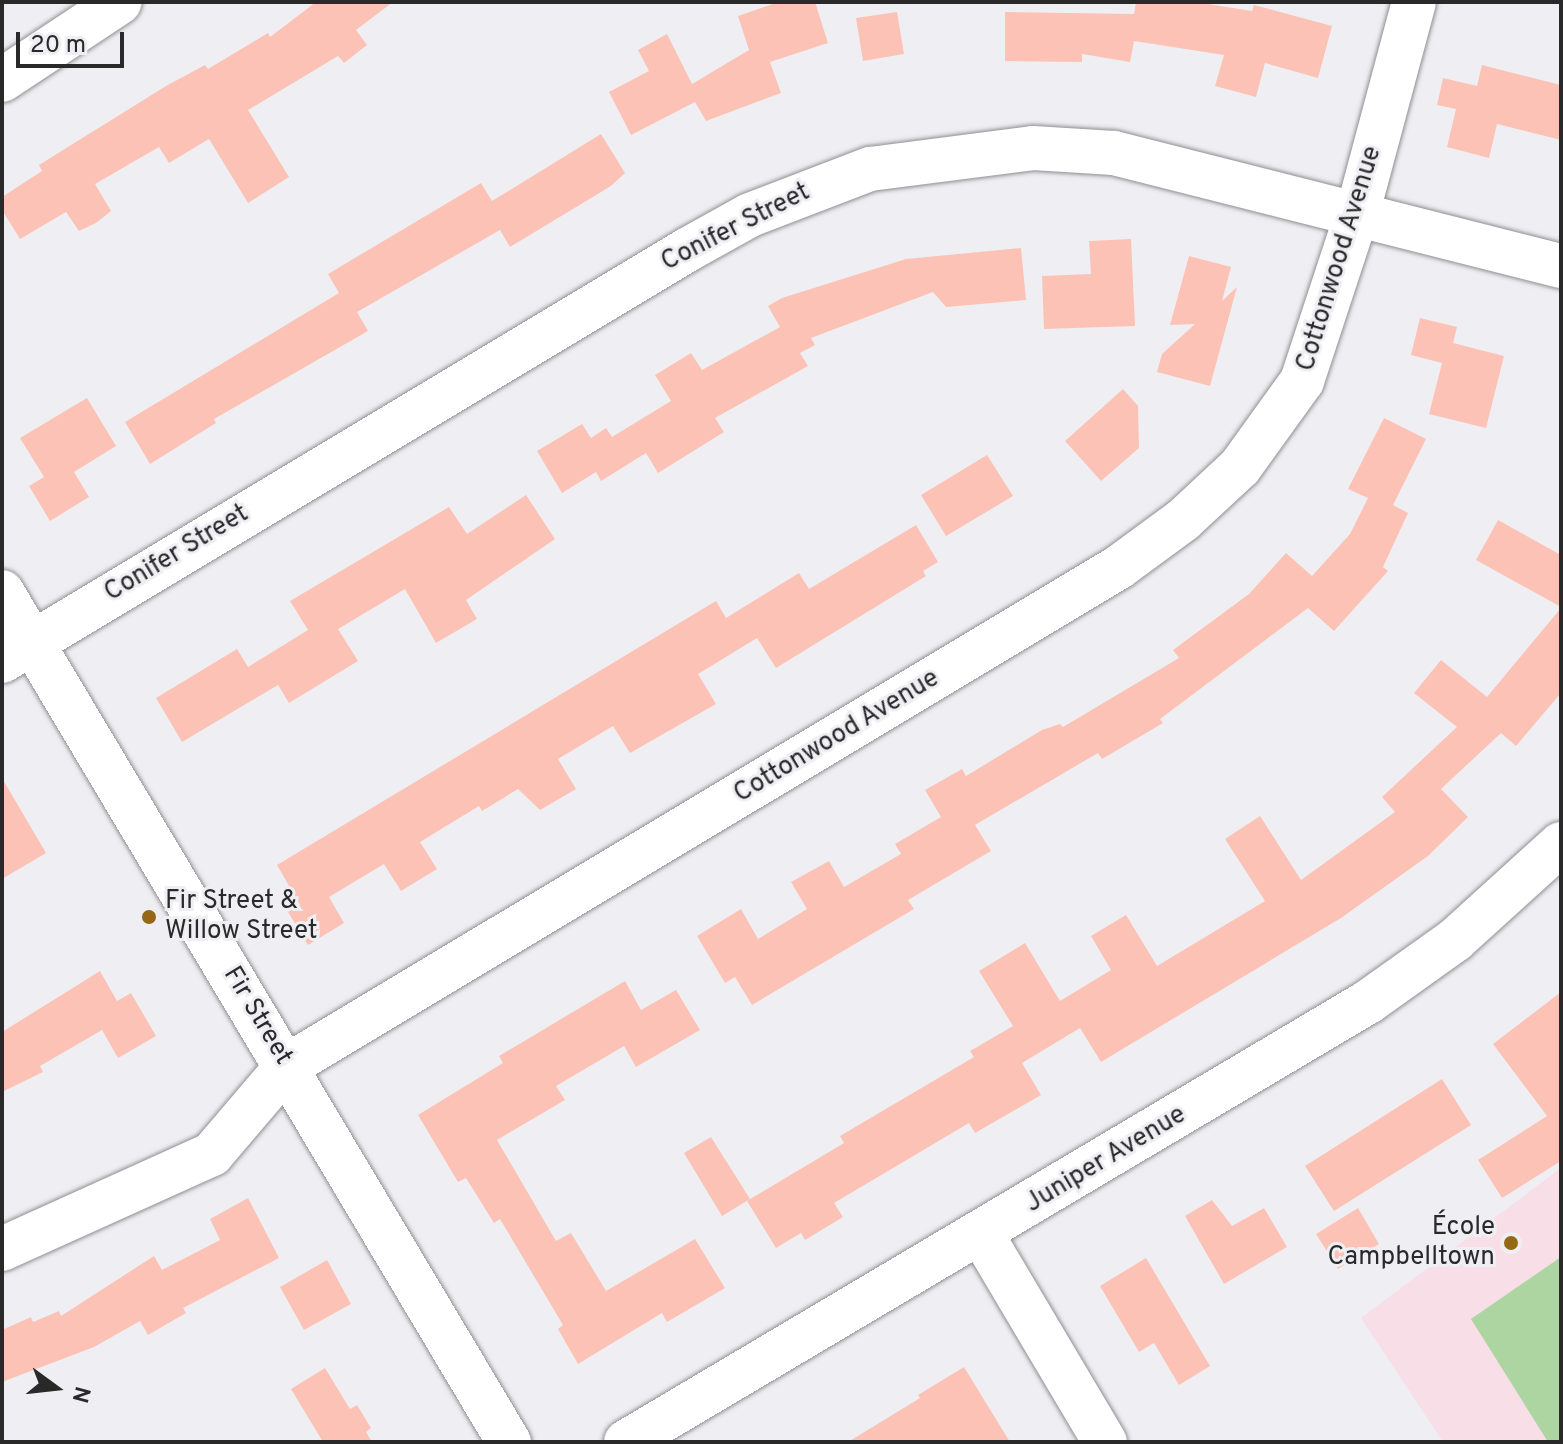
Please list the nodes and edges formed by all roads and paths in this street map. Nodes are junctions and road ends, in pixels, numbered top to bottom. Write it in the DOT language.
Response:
graph roads {
  1 [pos="120,2"];
  2 [pos="1414,2"];
  3 [pos="2,80"];
  4 [pos="1358,211"];
  5 [pos="1561,266"];
  6 [pos="2,592"];
  7 [pos="17,651"];
  8 [pos="1561,844"];
  9 [pos="287,1066"];
  10 [pos="982,1235"];
  11 [pos="2,1249"];
  12 [pos="509,1442"];
  13 [pos="626,1442"];
  14 [pos="1105,1442"];
  1 -- 3 [label="street"];
  2 -- 4 [label="street, Cottonwood Avenue"];
  4 -- 5 [label="street, Conifer Street"];
  4 -- 7 [label="street, Conifer Street"];
  4 -- 9 [label="street, Cottonwood Avenue"];
  6 -- 7 [label="street, Fir Street"];
  7 -- 9 [label="street, Fir Street"];
  8 -- 10 [label="street, Juniper Avenue"];
  9 -- 11 [label="street, Cottonwood Avenue"];
  9 -- 12 [label="street, Fir Street"];
  10 -- 13 [label="street, Juniper Avenue"];
  10 -- 14 [label="street"];
}
